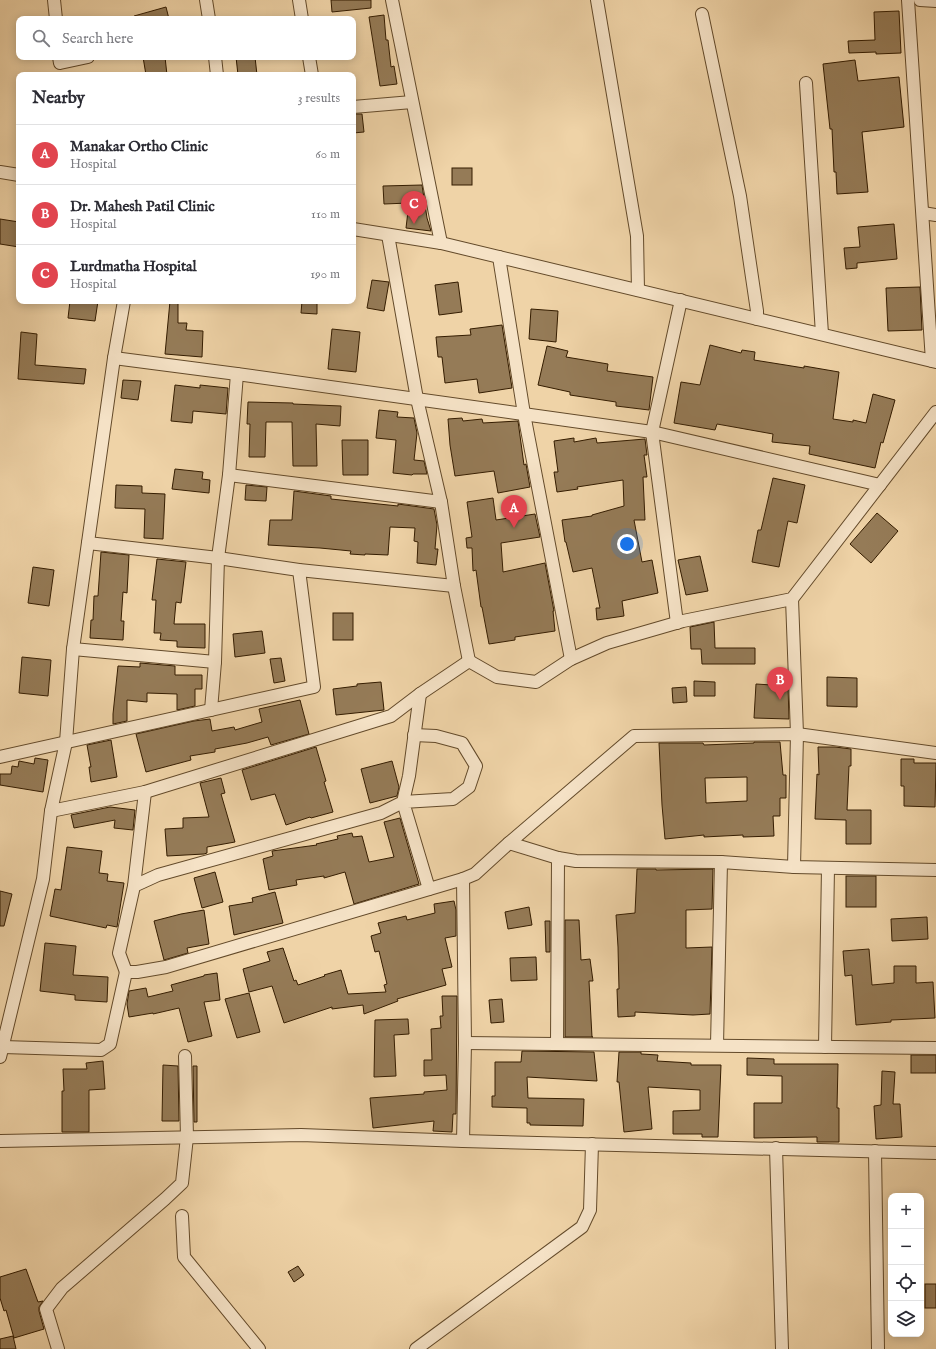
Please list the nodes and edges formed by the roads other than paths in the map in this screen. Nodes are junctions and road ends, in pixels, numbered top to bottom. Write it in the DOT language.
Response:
graph roads {
  1 [pos="54,0"];
  2 [pos="206,0"];
  3 [pos="299,0"];
  4 [pos="392,0"];
  5 [pos="597,0"];
  6 [pos="908,0"];
  7 [pos="920,0"];
  8 [pos="936,1"];
  9 [pos="702,14"];
  10 [pos="56,16"];
  11 [pos="209,16"];
  12 [pos="302,16"];
  13 [pos="60,60"];
  14 [pos="74,60"];
  15 [pos="215,60"];
  16 [pos="310,60"];
  17 [pos="217,72"];
  18 [pos="312,72"];
  19 [pos="806,83"];
  20 [pos="412,102"];
  21 [pos="356,107"];
  22 [pos="0,172"];
  23 [pos="16,175"];
  24 [pos="923,213"];
  25 [pos="936,215"];
  26 [pos="356,230"];
  27 [pos="388,235"];
  28 [pos="441,243"];
  29 [pos="499,258"];
  30 [pos="638,290"];
  31 [pos="681,300"];
  32 [pos="123,304"];
  33 [pos="756,318"];
  34 [pos="822,334"];
  35 [pos="114,358"];
  36 [pos="934,361"];
  37 [pos="237,374"];
  38 [pos="417,399"];
  39 [pos="936,412"];
  40 [pos="524,414"];
  41 [pos="652,432"];
  42 [pos="229,475"];
  43 [pos="880,484"];
  44 [pos="441,502"];
  45 [pos="88,543"];
  46 [pos="218,558"];
  47 [pos="299,570"];
  48 [pos="454,586"];
  49 [pos="792,599"];
  50 [pos="677,623"];
  51 [pos="73,649"];
  52 [pos="571,658"];
  53 [pos="469,661"];
  54 [pos="215,662"];
  55 [pos="420,694"];
  56 [pos="211,710"];
  57 [pos="796,734"];
  58 [pos="414,735"];
  59 [pos="66,742"];
  60 [pos="936,753"];
  61 [pos="0,757"];
  62 [pos="145,792"];
  63 [pos="403,802"];
  64 [pos="51,811"];
  65 [pos="509,843"];
  66 [pos="558,858"];
  67 [pos="721,862"];
  68 [pos="794,867"];
  69 [pos="828,868"];
  70 [pos="936,870"];
  71 [pos="463,879"];
  72 [pos="134,886"];
  73 [pos="429,889"];
  74 [pos="126,972"];
  75 [pos="465,1043"];
  76 [pos="557,1044"];
  77 [pos="717,1046"];
  78 [pos="825,1047"];
  79 [pos="936,1048"];
  80 [pos="1,1052"];
  81 [pos="185,1056"];
  82 [pos="187,1138"];
  83 [pos="0,1141"];
  84 [pos="463,1141"];
  85 [pos="592,1144"];
  86 [pos="776,1148"];
  87 [pos="875,1151"];
  88 [pos="936,1153"];
  89 [pos="182,1216"];
  90 [pos="58,1349"];
  91 [pos="258,1349"];
  92 [pos="416,1349"];
  93 [pos="782,1349"];
  94 [pos="878,1349"];
  1 -- 10 [label="street"];
  2 -- 11 [label="street"];
  3 -- 12 [label="street"];
  4 -- 20 [label="street"];
  5 -- 30 [label="street"];
  6 -- 24 [label="street"];
  7 -- 8 [label="street"];
  9 -- 33 [label="street"];
  13 -- 14 [label="street"];
  15 -- 17 [label="street"];
  16 -- 18 [label="street"];
  19 -- 34 [label="street"];
  20 -- 21 [label="street"];
  20 -- 28 [label="street"];
  22 -- 23 [label="street"];
  24 -- 25 [label="street"];
  24 -- 36 [label="street"];
  26 -- 27 [label="street"];
  27 -- 28 [label="street"];
  27 -- 38 [label="street"];
  28 -- 29 [label="street"];
  29 -- 30 [label="street"];
  29 -- 40 [label="street"];
  30 -- 31 [label="street"];
  31 -- 33 [label="street"];
  31 -- 41 [label="street"];
  32 -- 35 [label="street"];
  33 -- 34 [label="street"];
  34 -- 36 [label="street"];
  35 -- 37 [label="street"];
  35 -- 45 [label="street"];
  37 -- 38 [label="street"];
  37 -- 42 [label="street"];
  38 -- 40 [label="street"];
  38 -- 44 [label="street"];
  39 -- 43 [label="street"];
  40 -- 41 [label="street"];
  40 -- 52 [label="street"];
  41 -- 43 [label="street"];
  41 -- 50 [label="street"];
  42 -- 44 [label="street"];
  42 -- 46 [label="street"];
  43 -- 49 [label="street"];
  44 -- 48 [label="street"];
  45 -- 46 [label="street"];
  45 -- 51 [label="street"];
  46 -- 47 [label="street"];
  46 -- 54 [label="street"];
  47 -- 48 [label="street"];
  47 -- 56 [label="street"];
  48 -- 53 [label="street"];
  49 -- 50 [label="street"];
  49 -- 57 [label="street"];
  50 -- 52 [label="street"];
  51 -- 54 [label="street"];
  51 -- 59 [label="street"];
  52 -- 53 [label="street"];
  53 -- 55 [label="street"];
  54 -- 56 [label="street"];
  55 -- 58 [label="street"];
  55 -- 62 [label="street"];
  56 -- 59 [label="street"];
  57 -- 60 [label="street"];
  57 -- 65 [label="street"];
  57 -- 68 [label="street"];
  58 -- 63 [label="street"];
  58 -- 63 [label="street"];
  59 -- 61 [label="street"];
  59 -- 64 [label="street"];
  62 -- 64 [label="street"];
  62 -- 72 [label="street"];
  63 -- 72 [label="street"];
  63 -- 73 [label="street"];
  64 -- 80 [label="street"];
  65 -- 66 [label="street"];
  65 -- 71 [label="street"];
  66 -- 67 [label="street"];
  66 -- 76 [label="street"];
  67 -- 68 [label="street"];
  67 -- 77 [label="street"];
  68 -- 69 [label="street"];
  69 -- 70 [label="street"];
  69 -- 78 [label="street"];
  71 -- 73 [label="street"];
  71 -- 75 [label="street"];
  72 -- 74 [label="street"];
  73 -- 74 [label="street"];
  74 -- 80 [label="street"];
  75 -- 76 [label="street"];
  75 -- 84 [label="street"];
  76 -- 77 [label="street"];
  77 -- 78 [label="street"];
  78 -- 79 [label="street"];
  81 -- 82 [label="street"];
  82 -- 83 [label="street"];
  82 -- 84 [label="street"];
  82 -- 90 [label="street"];
  84 -- 85 [label="street"];
  85 -- 86 [label="street"];
  85 -- 92 [label="street"];
  86 -- 87 [label="street"];
  86 -- 93 [label="street"];
  87 -- 88 [label="street"];
  87 -- 94 [label="street"];
  89 -- 91 [label="street"];
}
